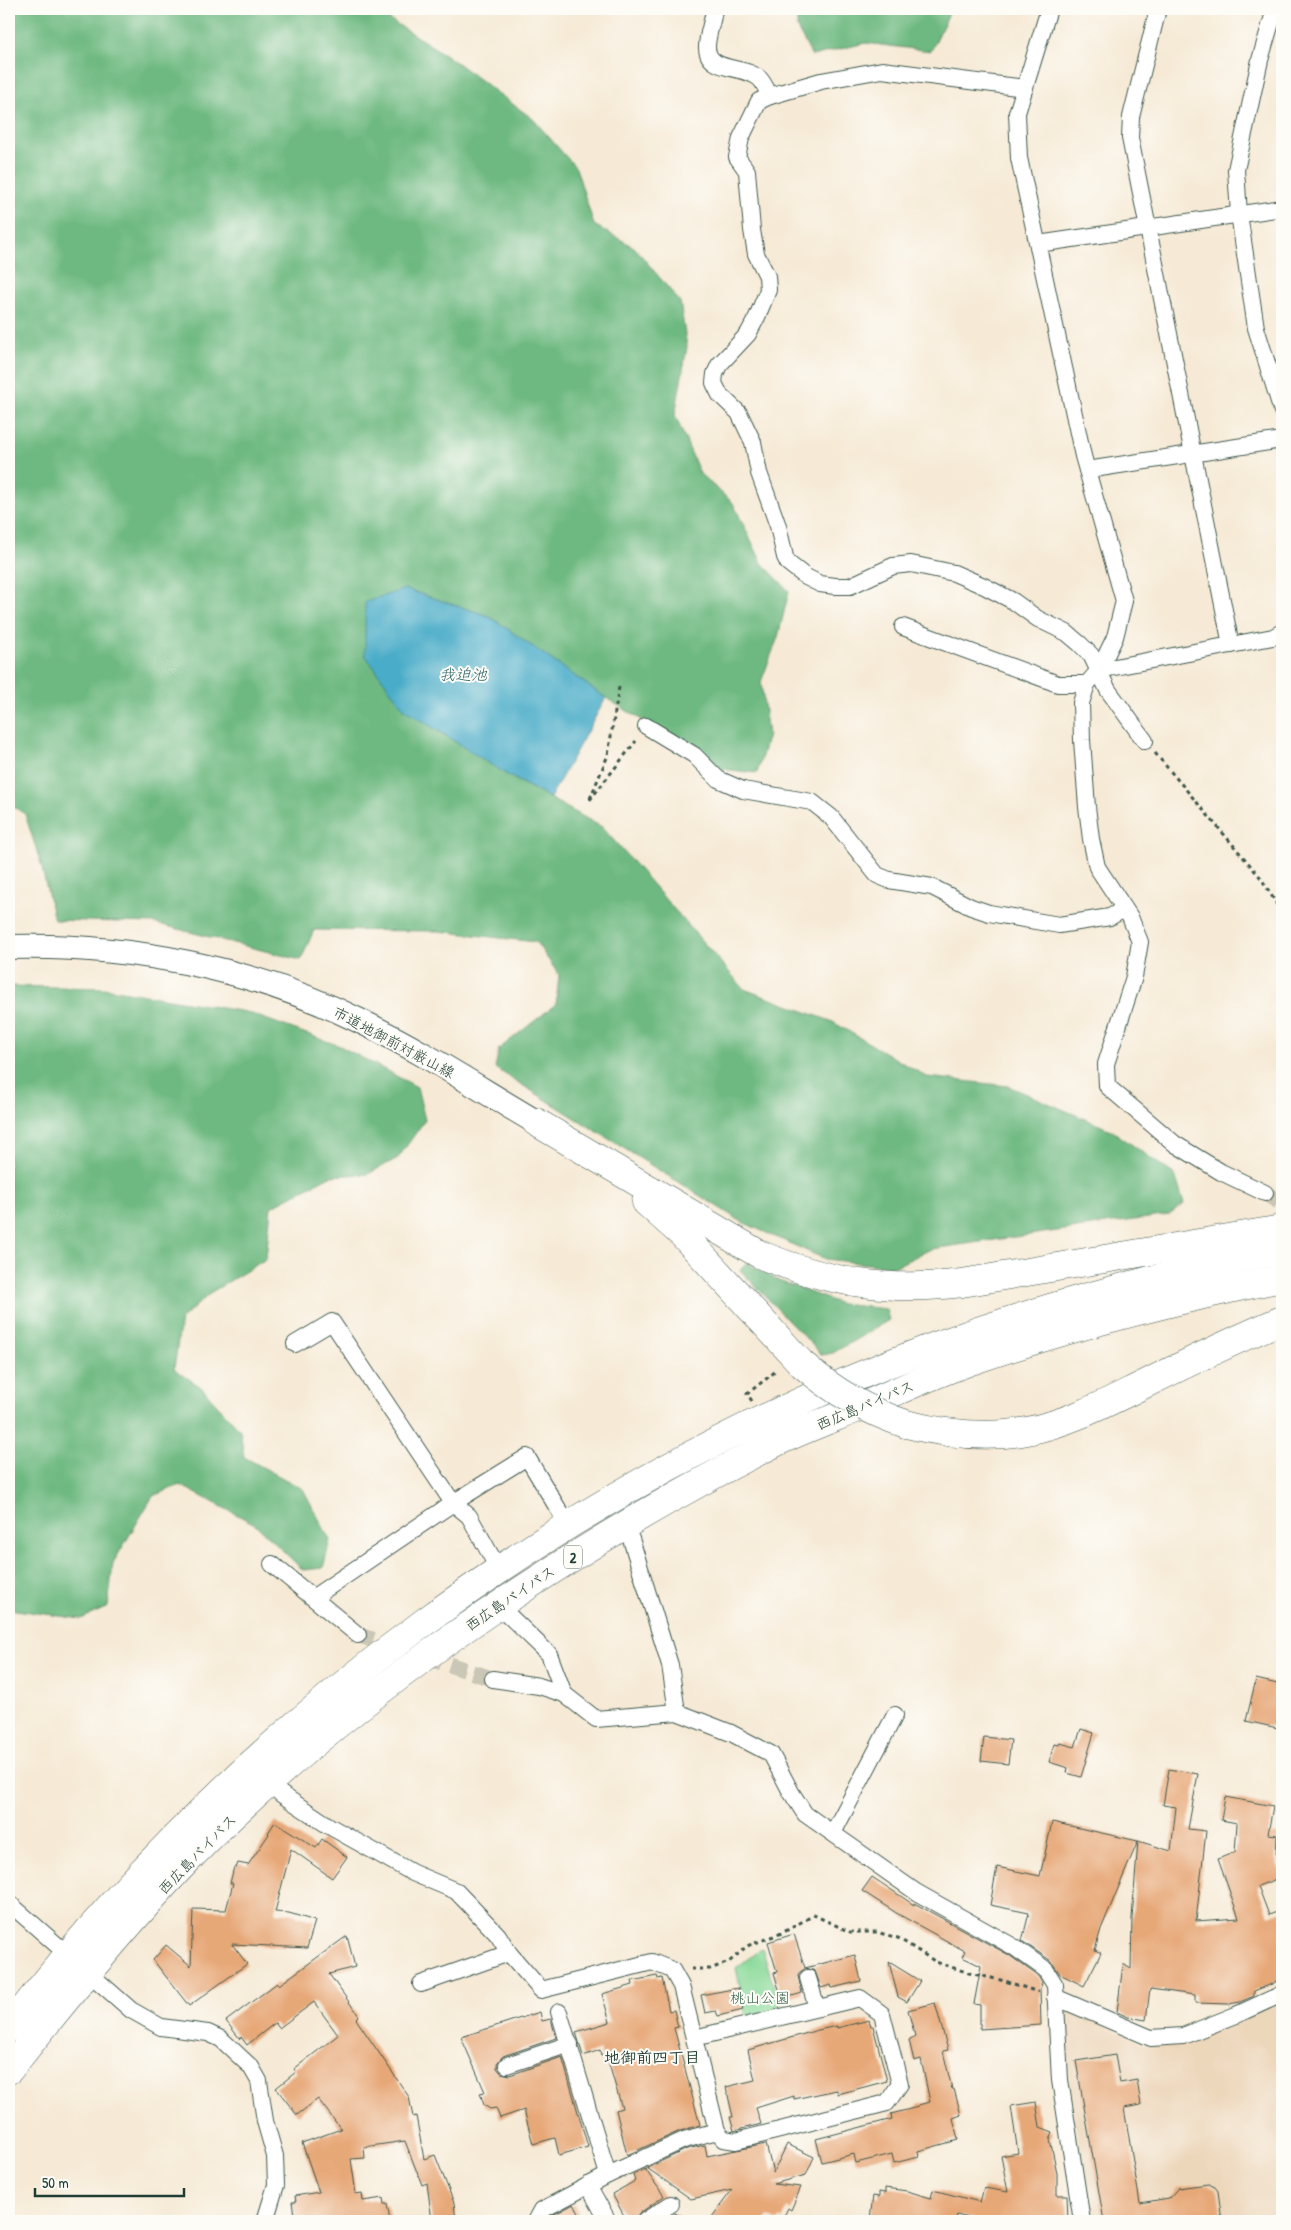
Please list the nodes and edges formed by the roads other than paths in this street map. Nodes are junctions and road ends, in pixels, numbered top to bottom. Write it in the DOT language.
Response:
graph roads {
  1 [pos="714,9"];
  2 [pos="1049,9"];
  3 [pos="1158,9"];
  4 [pos="1275,9"];
  5 [pos="1025,88"];
  6 [pos="770,96"];
  7 [pos="1282,208"];
  8 [pos="1239,214"];
  9 [pos="1148,228"];
  10 [pos="1038,244"];
  11 [pos="1282,411"];
  12 [pos="1282,440"];
  13 [pos="1193,454"];
  14 [pos="1087,470"];
  15 [pos="1282,632"];
  16 [pos="909,634"];
  17 [pos="1231,645"];
  18 [pos="1098,670"];
  19 [pos="1087,684"];
  20 [pos="646,726"];
  21 [pos="1145,741"];
  22 [pos="1124,909"];
  23 [pos="9,947"];
  24 [pos="536,1122"];
  25 [pos="1265,1192"];
  26 [pos="1282,1229"];
  27 [pos="1282,1250"];
  28 [pos="1282,1278"];
  29 [pos="1282,1320"];
  30 [pos="295,1344"];
  31 [pos="453,1503"];
  32 [pos="560,1512"];
  33 [pos="623,1525"];
  34 [pos="272,1564"];
  35 [pos="499,1570"];
  36 [pos="314,1597"];
  37 [pos="498,1605"];
  38 [pos="358,1635"];
  39 [pos="492,1679"];
  40 [pos="564,1694"];
  41 [pos="677,1712"];
  42 [pos="895,1715"];
  43 [pos="269,1782"];
  44 [pos="833,1833"];
  45 [pos="9,1904"];
  46 [pos="510,1953"];
  47 [pos="68,1955"];
  48 [pos="89,1973"];
  49 [pos="808,1978"];
  50 [pos="421,1984"];
  51 [pos="1282,1994"];
  52 [pos="1055,1997"];
  53 [pos="818,2008"];
  54 [pos="559,2012"];
  55 [pos="9,2028"];
  56 [pos="694,2038"];
  57 [pos="570,2044"];
  58 [pos="507,2065"];
  59 [pos="9,2070"];
  60 [pos="717,2131"];
  61 [pos="608,2174"];
  62 [pos="588,2185"];
  63 [pos="671,2204"];
  64 [pos="265,2221"];
  65 [pos="536,2221"];
  66 [pos="608,2221"];
  67 [pos="645,2221"];
  68 [pos="1082,2221"];
  1 -- 6 [label="street"];
  2 -- 5 [label="street"];
  3 -- 9 [label="street"];
  4 -- 8 [label="street"];
  5 -- 6 [label="street"];
  5 -- 10 [label="street"];
  6 -- 18 [label="street"];
  7 -- 8 [label="street"];
  8 -- 9 [label="street"];
  8 -- 11 [label="street"];
  9 -- 10 [label="street"];
  9 -- 13 [label="street"];
  10 -- 14 [label="street"];
  12 -- 13 [label="street"];
  13 -- 14 [label="street"];
  13 -- 17 [label="street"];
  14 -- 18 [label="street"];
  15 -- 17 [label="street"];
  16 -- 19 [label="street"];
  17 -- 18 [label="street"];
  18 -- 19 [label="street"];
  18 -- 21 [label="street"];
  19 -- 22 [label="street"];
  20 -- 22 [label="street"];
  22 -- 25 [label="street"];
  23 -- 24 [label="street, 市道地御前対厳山線"];
  24 -- 26 [label="highway"];
  24 -- 29 [label="highway, bridge"];
  27 -- 35 [label="highway, 西広島バイパス / 2"];
  28 -- 33 [label="highway, 西広島バイパス / 2"];
  30 -- 31 [label="street"];
  31 -- 32 [label="street"];
  31 -- 35 [label="street"];
  31 -- 36 [label="street"];
  33 -- 37 [label="highway, 西広島バイパス / 2"];
  33 -- 41 [label="street"];
  34 -- 36 [label="street"];
  35 -- 47 [label="highway, 西広島バイパス / 2"];
  36 -- 38 [label="street"];
  37 -- 40 [label="street"];
  37 -- 43 [label="highway, 西広島バイパス / 2"];
  39 -- 40 [label="street"];
  40 -- 41 [label="street"];
  41 -- 44 [label="street"];
  42 -- 44 [label="street"];
  43 -- 46 [label="street"];
  43 -- 48 [label="highway, 西広島バイパス / 2"];
  44 -- 52 [label="street"];
  45 -- 47 [label="street"];
  46 -- 50 [label="street"];
  46 -- 56 [label="street"];
  47 -- 48 [label="street"];
  47 -- 55 [label="highway, 西広島バイパス / 2"];
  48 -- 59 [label="highway, 西広島バイパス / 2"];
  48 -- 64 [label="street"];
  49 -- 53 [label="street"];
  51 -- 52 [label="street"];
  52 -- 68 [label="street"];
  53 -- 56 [label="street"];
  53 -- 60 [label="street"];
  54 -- 57 [label="street"];
  56 -- 60 [label="street"];
  57 -- 58 [label="street"];
  57 -- 61 [label="street"];
  60 -- 61 [label="street"];
  61 -- 62 [label="street"];
  62 -- 65 [label="street"];
  62 -- 66 [label="street"];
  63 -- 67 [label="street"];
}
